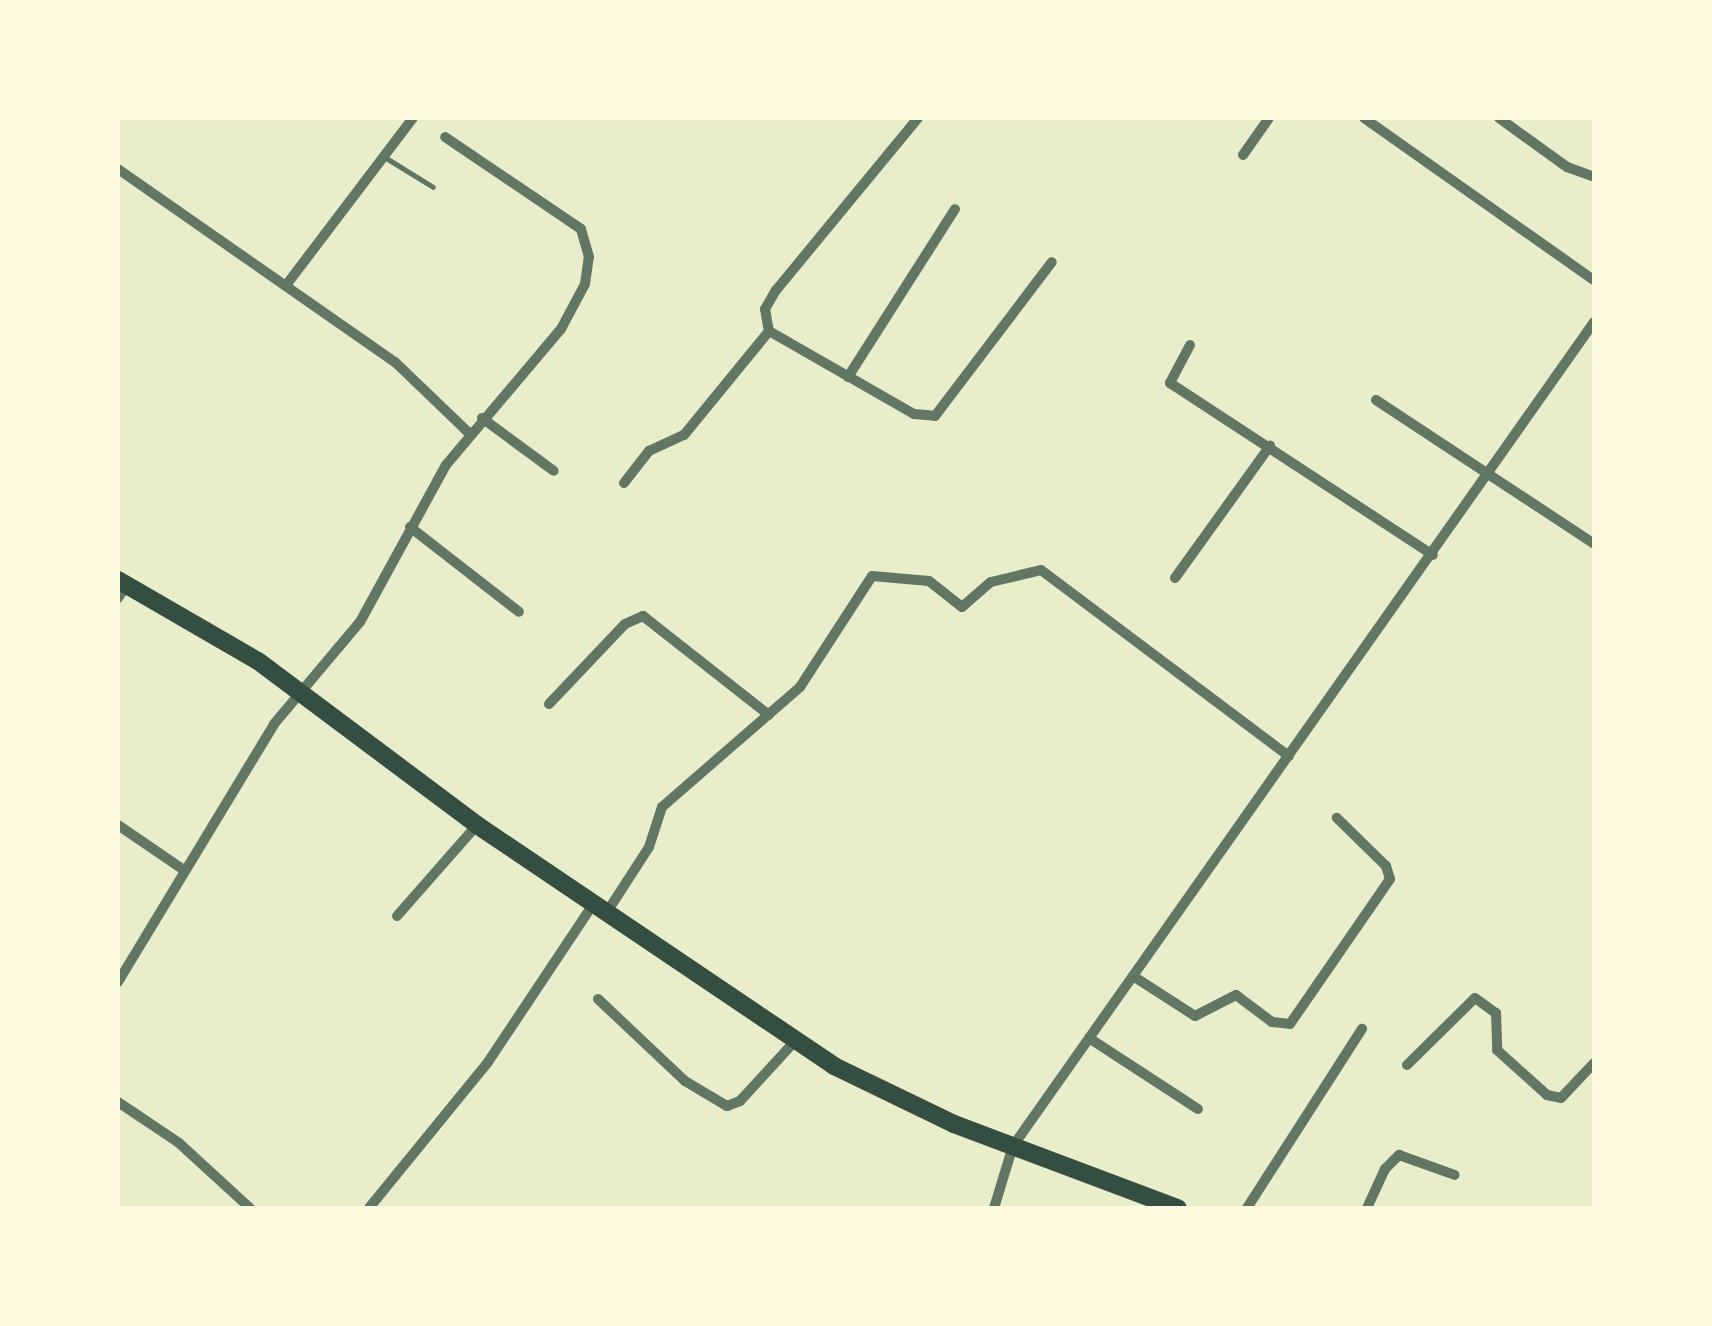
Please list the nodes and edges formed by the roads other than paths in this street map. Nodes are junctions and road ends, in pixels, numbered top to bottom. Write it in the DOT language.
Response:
graph roads {
  1 [pos="413,118"];
  2 [pos="918,118"];
  3 [pos="1269,118"];
  4 [pos="1364,118"];
  5 [pos="1499,118"];
  6 [pos="445,137"];
  7 [pos="1243,155"];
  8 [pos="384,156"];
  9 [pos="118,169"];
  10 [pos="1594,177"];
  11 [pos="433,188"];
  12 [pos="954,210"];
  13 [pos="1052,262"];
  14 [pos="1594,280"];
  15 [pos="287,284"];
  16 [pos="1594,322"];
  17 [pos="769,331"];
  18 [pos="1190,345"];
  19 [pos="848,376"];
  20 [pos="1376,400"];
  21 [pos="482,418"];
  22 [pos="470,433"];
  23 [pos="1270,446"];
  24 [pos="554,471"];
  25 [pos="1489,475"];
  26 [pos="624,483"];
  27 [pos="410,527"];
  28 [pos="1594,544"];
  29 [pos="1433,555"];
  30 [pos="1175,578"];
  31 [pos="120,588"];
  32 [pos="519,612"];
  33 [pos="302,692"];
  34 [pos="549,704"];
  35 [pos="769,714"];
  36 [pos="1290,756"];
  37 [pos="1337,818"];
  38 [pos="477,825"];
  39 [pos="118,826"];
  40 [pos="184,870"];
  41 [pos="600,907"];
  42 [pos="397,916"];
  43 [pos="1133,976"];
  44 [pos="118,982"];
  45 [pos="598,999"];
  46 [pos="1362,1029"];
  47 [pos="1089,1038"];
  48 [pos="794,1040"];
  49 [pos="1594,1063"];
  50 [pos="1406,1065"];
  51 [pos="118,1102"];
  52 [pos="1198,1109"];
  53 [pos="1013,1146"];
  54 [pos="1455,1175"];
  55 [pos="1169,1206"];
  56 [pos="250,1208"];
  57 [pos="368,1208"];
  58 [pos="994,1208"];
  59 [pos="1247,1208"];
  60 [pos="1367,1208"];
  1 -- 8 [label="street"];
  2 -- 17 [label="street"];
  3 -- 7 [label="street"];
  4 -- 14 [label="street"];
  5 -- 10 [label="street"];
  6 -- 21 [label="street"];
  8 -- 11 [label="lane"];
  8 -- 15 [label="street"];
  9 -- 15 [label="street"];
  12 -- 19 [label="street"];
  13 -- 19 [label="street"];
  15 -- 22 [label="street"];
  16 -- 25 [label="street"];
  17 -- 19 [label="street"];
  17 -- 26 [label="street"];
  18 -- 23 [label="street"];
  20 -- 25 [label="street"];
  21 -- 22 [label="street"];
  21 -- 24 [label="street"];
  22 -- 27 [label="street"];
  23 -- 29 [label="street"];
  23 -- 30 [label="street"];
  25 -- 28 [label="street"];
  25 -- 29 [label="street"];
  27 -- 32 [label="street"];
  27 -- 33 [label="street"];
  29 -- 36 [label="street"];
  31 -- 33 [label="highway"];
  33 -- 38 [label="highway"];
  33 -- 40 [label="street"];
  34 -- 35 [label="street"];
  35 -- 36 [label="street"];
  35 -- 41 [label="street"];
  36 -- 43 [label="street"];
  37 -- 43 [label="street"];
  38 -- 41 [label="highway"];
  38 -- 42 [label="street"];
  39 -- 40 [label="street"];
  40 -- 44 [label="street"];
  41 -- 48 [label="highway"];
  41 -- 57 [label="street"];
  43 -- 47 [label="street"];
  45 -- 48 [label="street"];
  46 -- 59 [label="street"];
  47 -- 52 [label="street"];
  47 -- 53 [label="street"];
  48 -- 53 [label="highway"];
  49 -- 50 [label="street"];
  51 -- 56 [label="street"];
  53 -- 55 [label="highway"];
  53 -- 58 [label="street"];
  54 -- 60 [label="street"];
}
